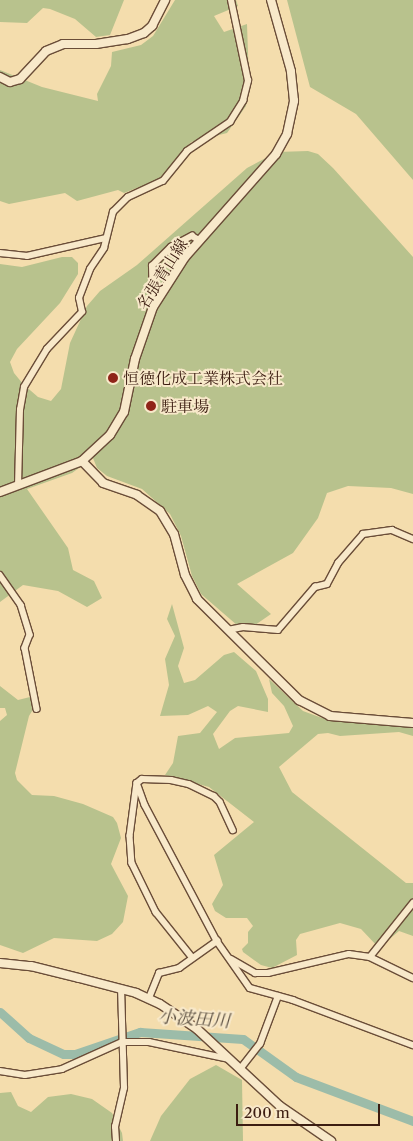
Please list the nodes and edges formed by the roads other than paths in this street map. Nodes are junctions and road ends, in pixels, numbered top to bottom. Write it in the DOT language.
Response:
graph roads {
  1 [pos="165,0"];
  2 [pos="231,0"];
  3 [pos="271,0"];
  4 [pos="0,77"];
  5 [pos="106,238"];
  6 [pos="199,240"];
  7 [pos="0,253"];
  8 [pos="153,307"];
  9 [pos="82,461"];
  10 [pos="18,486"];
  11 [pos="0,492"];
  12 [pos="413,539"];
  13 [pos="0,575"];
  14 [pos="228,630"];
  15 [pos="37,710"];
  16 [pos="413,723"];
  17 [pos="137,783"];
  18 [pos="233,830"];
  19 [pos="413,903"];
  20 [pos="218,941"];
  21 [pos="192,957"];
  22 [pos="370,957"];
  23 [pos="230,958"];
  24 [pos="0,962"];
  25 [pos="413,978"];
  26 [pos="121,989"];
  27 [pos="278,996"];
  28 [pos="148,998"];
  29 [pos="122,1039"];
  30 [pos="413,1045"];
  31 [pos="231,1060"];
  32 [pos="241,1068"];
  33 [pos="0,1071"];
  34 [pos="116,1141"];
  35 [pos="331,1141"];
  1 -- 4 [label="main road"];
  2 -- 5 [label="street"];
  3 -- 6 [label="main road, 名張青山線"];
  5 -- 7 [label="street"];
  5 -- 10 [label="street"];
  6 -- 8 [label="main road, 名張青山線"];
  6 -- 8 [label="street"];
  8 -- 9 [label="main road, 名張青山線"];
  9 -- 10 [label="main road, 名張青山線"];
  9 -- 14 [label="main road"];
  10 -- 11 [label="main road, 名張青山線"];
  12 -- 14 [label="street"];
  13 -- 15 [label="street"];
  14 -- 16 [label="main road"];
  17 -- 18 [label="street"];
  17 -- 20 [label="street"];
  17 -- 21 [label="street"];
  19 -- 22 [label="street"];
  20 -- 21 [label="street"];
  20 -- 23 [label="street"];
  21 -- 28 [label="street"];
  22 -- 23 [label="street"];
  22 -- 25 [label="street"];
  23 -- 27 [label="street"];
  24 -- 26 [label="main road"];
  26 -- 28 [label="main road"];
  26 -- 29 [label="street"];
  27 -- 30 [label="street"];
  27 -- 32 [label="street"];
  28 -- 31 [label="main road"];
  29 -- 31 [label="street"];
  29 -- 33 [label="street"];
  29 -- 34 [label="street"];
  31 -- 32 [label="main road"];
  32 -- 35 [label="main road"];
}
